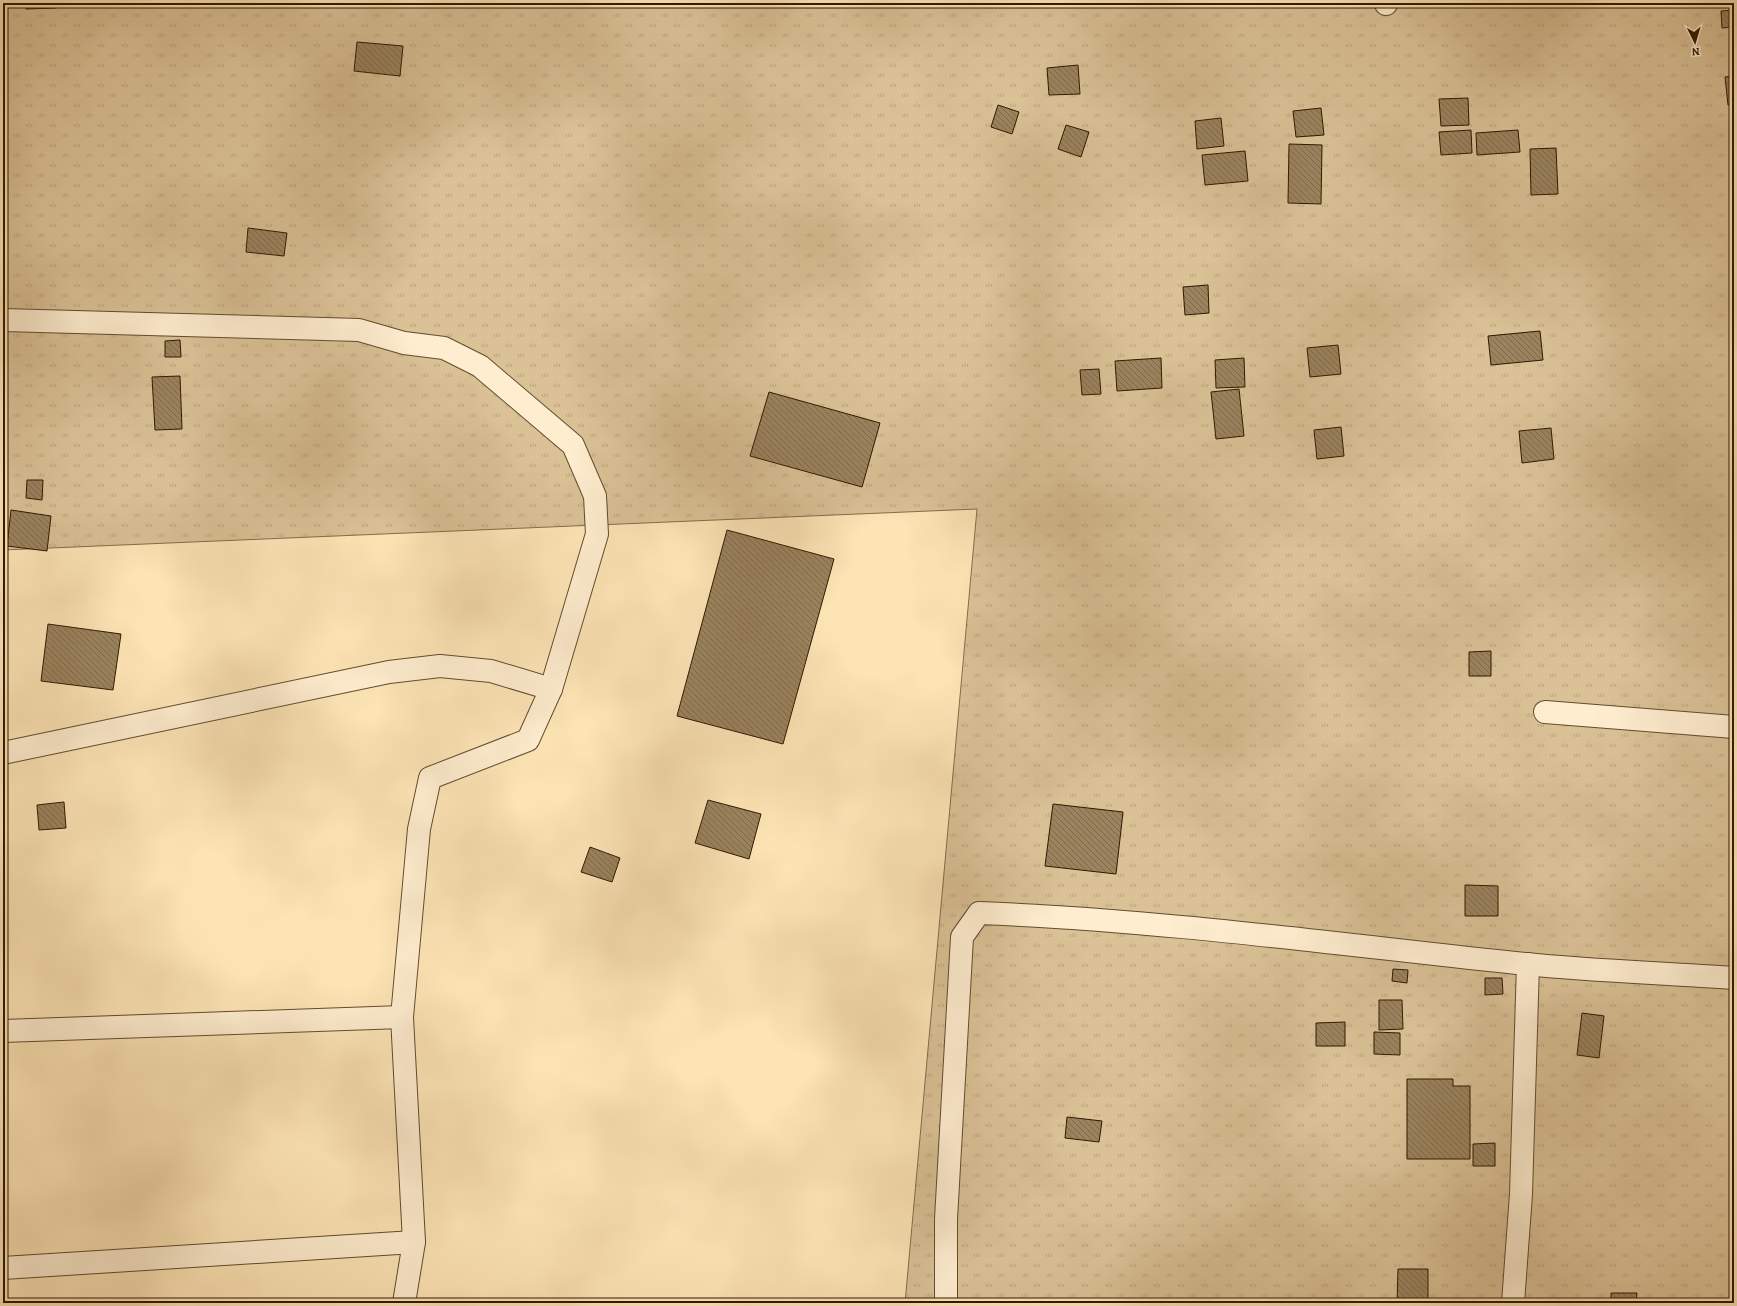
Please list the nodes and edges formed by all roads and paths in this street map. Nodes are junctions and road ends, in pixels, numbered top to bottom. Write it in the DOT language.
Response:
graph roads {
  1 [pos="3,320"];
  2 [pos="551,688"];
  3 [pos="1545,712"];
  4 [pos="1734,727"];
  5 [pos="3,753"];
  6 [pos="1528,964"];
  7 [pos="1734,978"];
  8 [pos="402,1017"];
  9 [pos="3,1031"];
  10 [pos="414,1242"];
  11 [pos="3,1268"];
  12 [pos="404,1303"];
  13 [pos="946,1303"];
  14 [pos="1513,1303"];
  1 -- 2 [label="street"];
  2 -- 5 [label="street"];
  2 -- 8 [label="street"];
  3 -- 4 [label="street"];
  6 -- 7 [label="street"];
  6 -- 13 [label="street"];
  6 -- 14 [label="street"];
  8 -- 9 [label="street"];
  8 -- 10 [label="street"];
  10 -- 11 [label="street"];
  10 -- 12 [label="street"];
}
